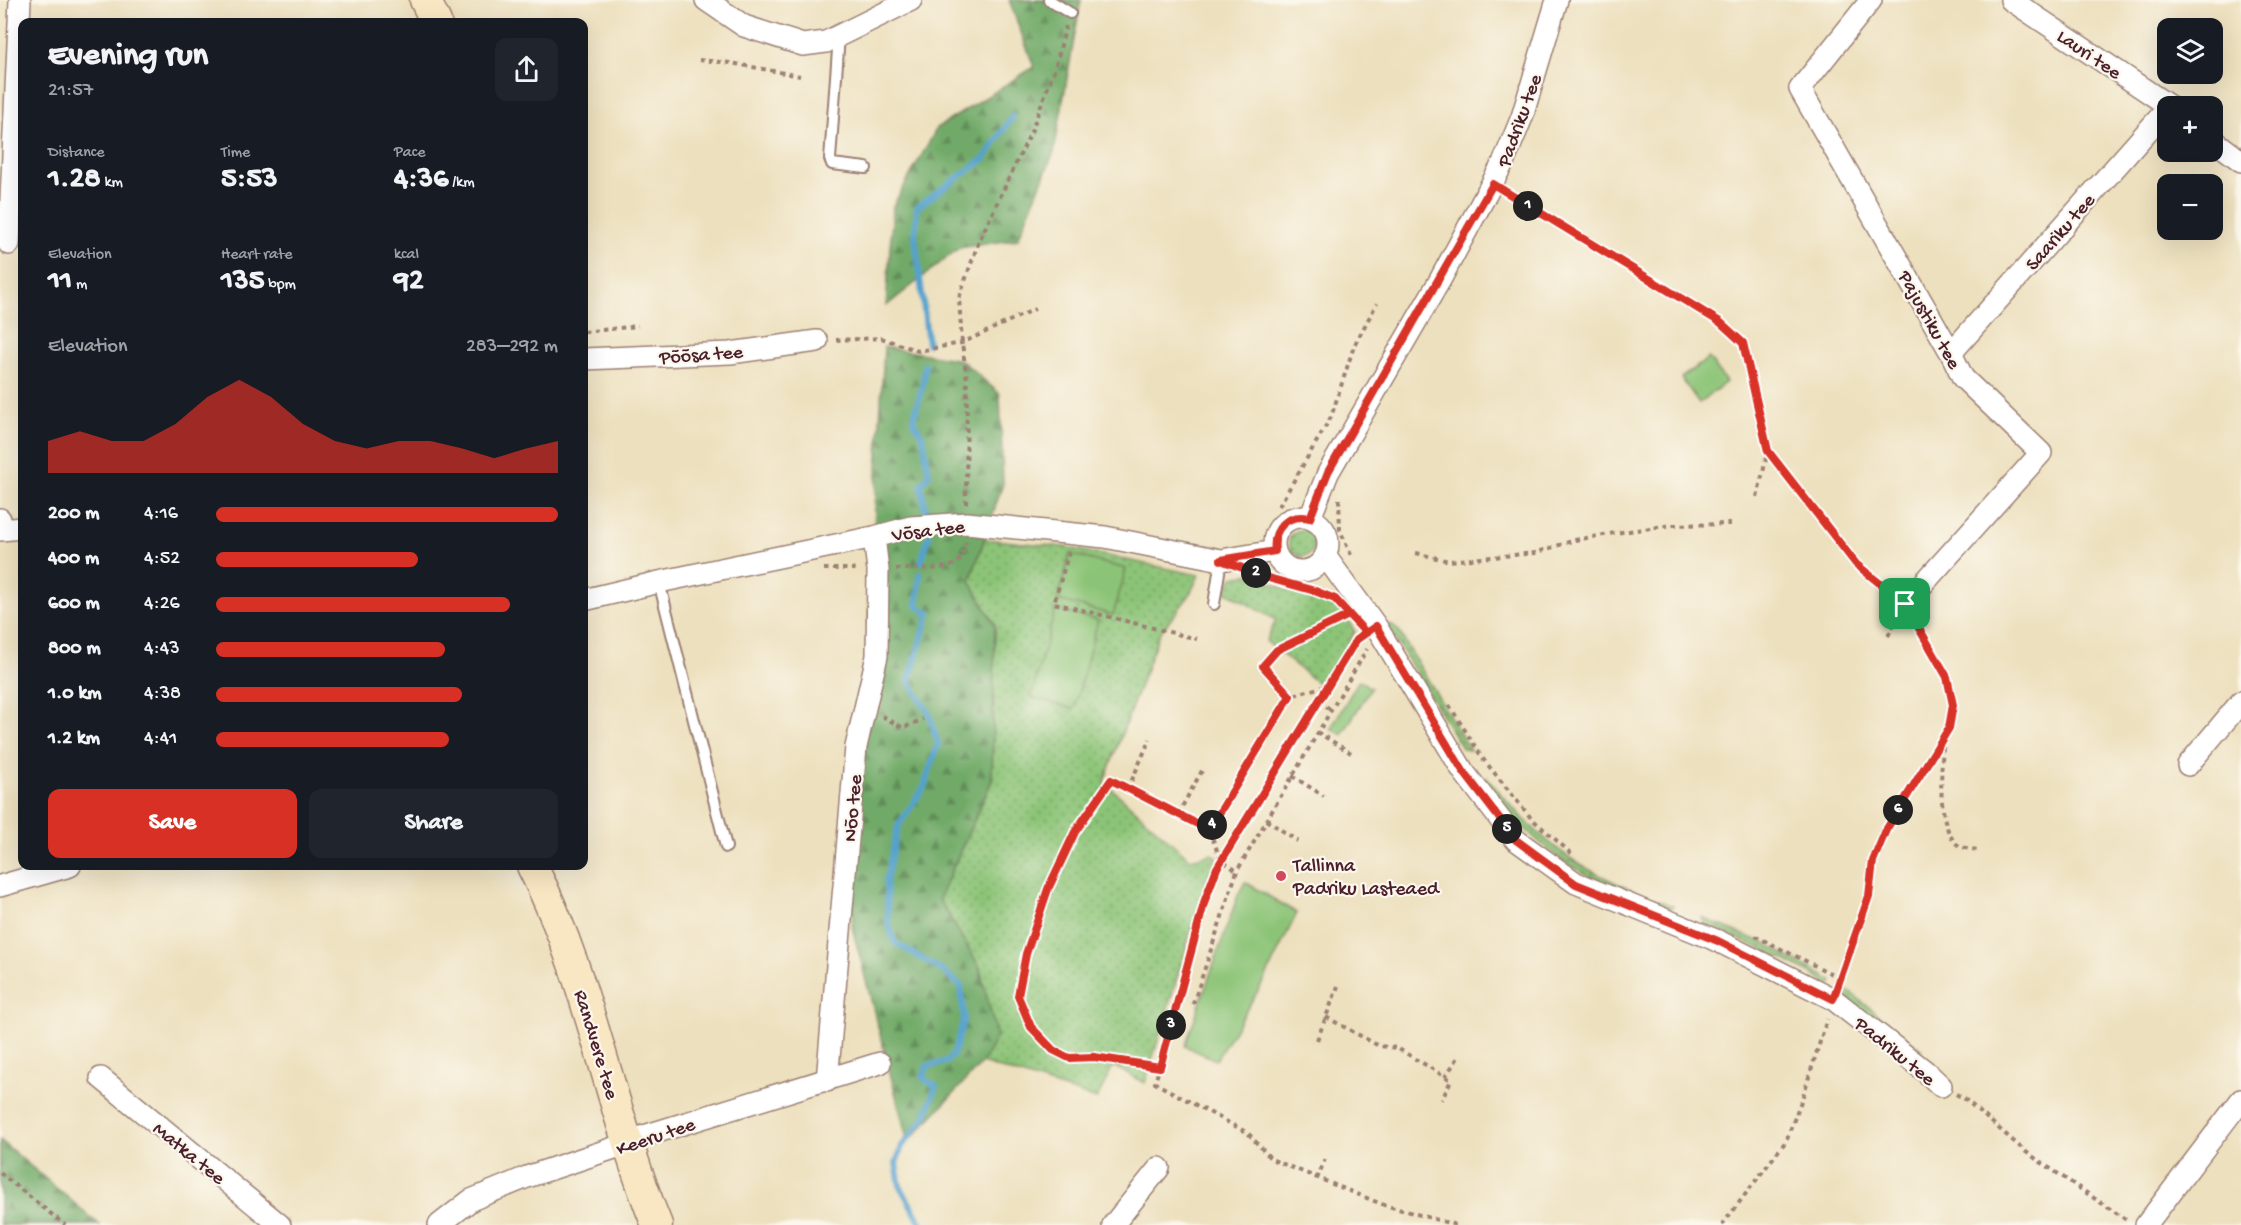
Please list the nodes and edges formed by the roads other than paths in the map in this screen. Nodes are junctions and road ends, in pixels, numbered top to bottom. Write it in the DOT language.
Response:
graph roads {
  1 [pos="20,0"];
  2 [pos="425,0"];
  3 [pos="706,0"];
  4 [pos="911,0"];
  5 [pos="1049,0"];
  6 [pos="1557,0"];
  7 [pos="1871,0"];
  8 [pos="2011,0"];
  9 [pos="1070,13"];
  10 [pos="19,18"];
  11 [pos="434,18"];
  12 [pos="839,36"];
  13 [pos="18,49"];
  14 [pos="2157,99"];
  15 [pos="2157,121"];
  16 [pos="2223,147"];
  17 [pos="2241,161"];
  18 [pos="866,168"];
  19 [pos="10,244"];
  20 [pos="817,341"];
  21 [pos="1951,353"];
  22 [pos="588,359"];
  23 [pos="1310,518"];
  24 [pos="0,525"];
  25 [pos="18,527"];
  26 [pos="874,537"];
  27 [pos="1275,551"];
  28 [pos="1326,557"];
  29 [pos="1221,560"];
  30 [pos="659,582"];
  31 [pos="588,599"];
  32 [pos="1214,603"];
  33 [pos="1905,604"];
  34 [pos="2241,702"];
  35 [pos="2188,765"];
  36 [pos="726,847"];
  37 [pos="56,870"];
  38 [pos="534,870"];
  39 [pos="0,886"];
  40 [pos="880,1063"];
  41 [pos="101,1078"];
  42 [pos="826,1081"];
  43 [pos="1941,1086"];
  44 [pos="2241,1100"];
  45 [pos="629,1143"];
  46 [pos="1159,1168"];
  47 [pos="280,1225"];
  48 [pos="439,1225"];
  49 [pos="657,1225"];
  50 [pos="1113,1225"];
  51 [pos="2146,1225"];
  1 -- 10 [label="street"];
  2 -- 11 [label="main road"];
  3 -- 12 [label="street"];
  4 -- 12 [label="street"];
  5 -- 9 [label="lane"];
  6 -- 23 [label="street, Padriku tee"];
  7 -- 21 [label="street, Pajustiku tee"];
  8 -- 14 [label="street, Lauri tee"];
  12 -- 18 [label="lane"];
  13 -- 19 [label="street"];
  15 -- 21 [label="street, Saariku tee"];
  16 -- 17 [label="street"];
  20 -- 22 [label="street, Põõsa tee"];
  21 -- 33 [label="street, Pajustiku tee"];
  23 -- 27 [label="street"];
  23 -- 28 [label="street"];
  24 -- 25 [label="street"];
  26 -- 29 [label="street, Võsa tee"];
  26 -- 30 [label="street, Võsa tee"];
  26 -- 42 [label="street, Nõo tee"];
  27 -- 28 [label="street"];
  27 -- 29 [label="street, Võsa tee"];
  28 -- 43 [label="street, Padriku tee"];
  29 -- 32 [label="lane"];
  30 -- 31 [label="street, Võsa tee"];
  30 -- 36 [label="lane"];
  34 -- 35 [label="street"];
  37 -- 39 [label="street"];
  38 -- 45 [label="main road, Randvere tee"];
  40 -- 42 [label="street, Keeru tee"];
  41 -- 47 [label="street, Matka tee"];
  42 -- 45 [label="street, Keeru tee"];
  44 -- 51 [label="street"];
  45 -- 48 [label="street, Keeru tee"];
  45 -- 49 [label="main road, Randvere tee"];
  46 -- 50 [label="street"];
}
